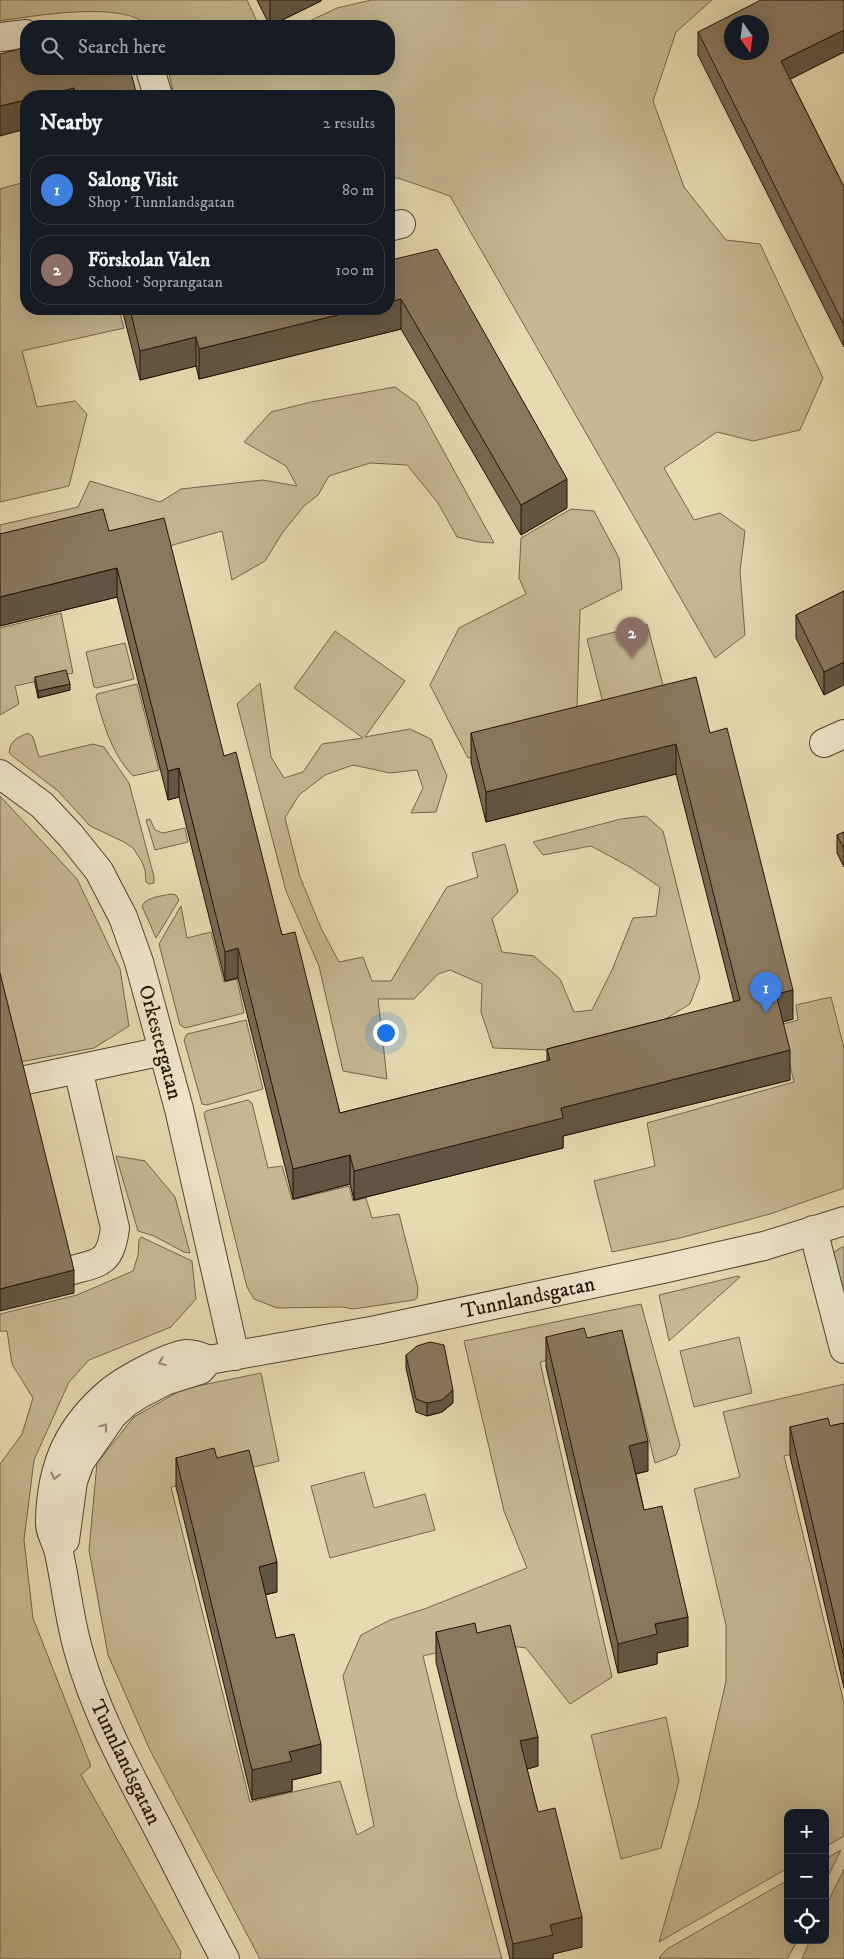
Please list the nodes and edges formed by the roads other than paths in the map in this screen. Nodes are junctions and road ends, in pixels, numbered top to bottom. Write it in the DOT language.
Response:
graph roads {
  1 [pos="20,35"];
  2 [pos="0,37"];
  3 [pos="152,75"];
  4 [pos="156,90"];
  5 [pos="0,774"];
  6 [pos="163,1052"];
  7 [pos="78,1070"];
  8 [pos="21,1081"];
  9 [pos="844,1221"];
  10 [pos="813,1230"];
  11 [pos="69,1271"];
  12 [pos="844,1349"];
  13 [pos="235,1356"];
  14 [pos="225,1959"];
  1 -- 2 [label="street"];
  3 -- 4 [label="street"];
  5 -- 6 [label="street, Orkestergatan"];
  6 -- 7 [label="street"];
  6 -- 13 [label="street, Orkestergatan"];
  7 -- 8 [label="street"];
  7 -- 11 [label="street"];
  9 -- 10 [label="street, Tunnlandsgatan"];
  10 -- 12 [label="street"];
  10 -- 13 [label="street, Tunnlandsgatan"];
  13 -- 14 [label="street, Tunnlandsgatan"];
}
